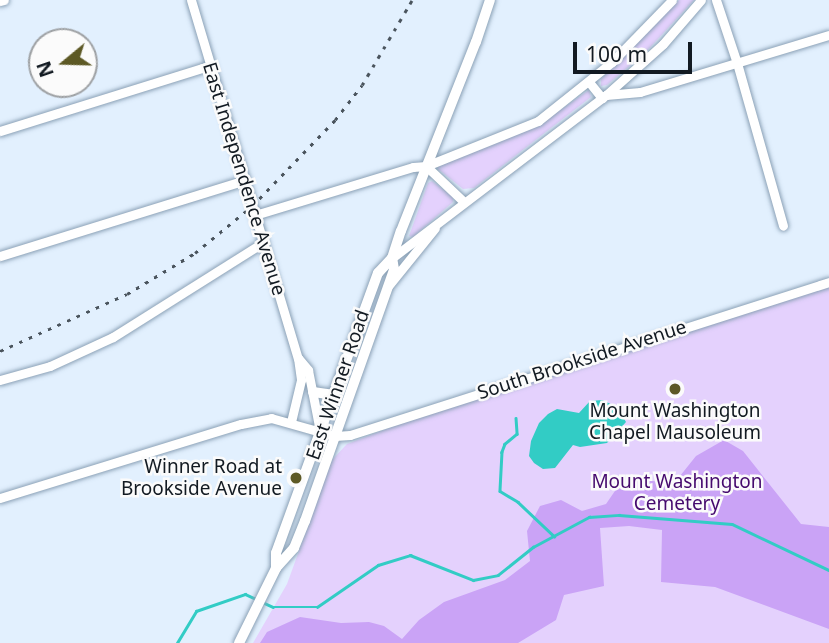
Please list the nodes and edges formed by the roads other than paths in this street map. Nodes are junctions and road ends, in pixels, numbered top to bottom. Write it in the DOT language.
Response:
graph roads {
  1 [pos="191,0"];
  2 [pos="490,0"];
  3 [pos="672,0"];
  4 [pos="701,0"];
  5 [pos="716,0"];
  6 [pos="829,35"];
  7 [pos="737,62"];
  8 [pos="209,66"];
  9 [pos="589,82"];
  10 [pos="604,97"];
  11 [pos="0,131"];
  12 [pos="426,166"];
  13 [pos="244,180"];
  14 [pos="464,202"];
  15 [pos="255,215"];
  16 [pos="436,226"];
  17 [pos="783,226"];
  18 [pos="264,242"];
  19 [pos="0,256"];
  20 [pos="392,258"];
  21 [pos="829,282"];
  22 [pos="387,286"];
  23 [pos="360,323"];
  24 [pos="373,327"];
  25 [pos="298,358"];
  26 [pos="0,380"];
  27 [pos="313,392"];
  28 [pos="334,395"];
  29 [pos="291,422"];
  30 [pos="320,433"];
  31 [pos="335,436"];
  32 [pos="0,498"];
  33 [pos="276,568"];
  34 [pos="239,643"];
  1 -- 8 [label="street, East Independence Avenue"];
  2 -- 12 [label="main road"];
  3 -- 9 [label="street"];
  4 -- 10 [label="street, East Winner Road"];
  5 -- 7 [label="street"];
  6 -- 7 [label="street"];
  7 -- 10 [label="street"];
  7 -- 17 [label="street"];
  8 -- 11 [label="street"];
  8 -- 13 [label="street, East Independence Avenue"];
  9 -- 10 [label="street"];
  9 -- 12 [label="street"];
  10 -- 14 [label="street, East Winner Road"];
  12 -- 14 [label="street"];
  12 -- 15 [label="street"];
  12 -- 20 [label="main road"];
  13 -- 15 [label="street, East Independence Avenue"];
  13 -- 19 [label="street"];
  14 -- 16 [label="street, East Winner Road"];
  15 -- 18 [label="street, East Independence Avenue"];
  16 -- 20 [label="street, East Winner Road"];
  16 -- 22 [label="street, East Winner Road"];
  18 -- 25 [label="street, East Independence Avenue"];
  18 -- 26 [label="street"];
  20 -- 22 [label="main road"];
  20 -- 23 [label="main road, East Winner Road"];
  21 -- 31 [label="street, South Brookside Avenue"];
  22 -- 24 [label="main road, East Winner Road"];
  23 -- 24 [label="main road"];
  23 -- 28 [label="main road, East Winner Road"];
  24 -- 31 [label="main road, East Winner Road"];
  25 -- 27 [label="street, East Independence Avenue"];
  25 -- 29 [label="street, East Independence Avenue"];
  27 -- 28 [label="main road"];
  27 -- 30 [label="street, East Independence Avenue"];
  28 -- 30 [label="main road, East Winner Road"];
  29 -- 30 [label="street"];
  29 -- 32 [label="street"];
  30 -- 31 [label="street"];
  30 -- 33 [label="main road, East Winner Road"];
  31 -- 33 [label="main road, East Winner Road"];
  33 -- 34 [label="main road, East Winner Road"];
}
